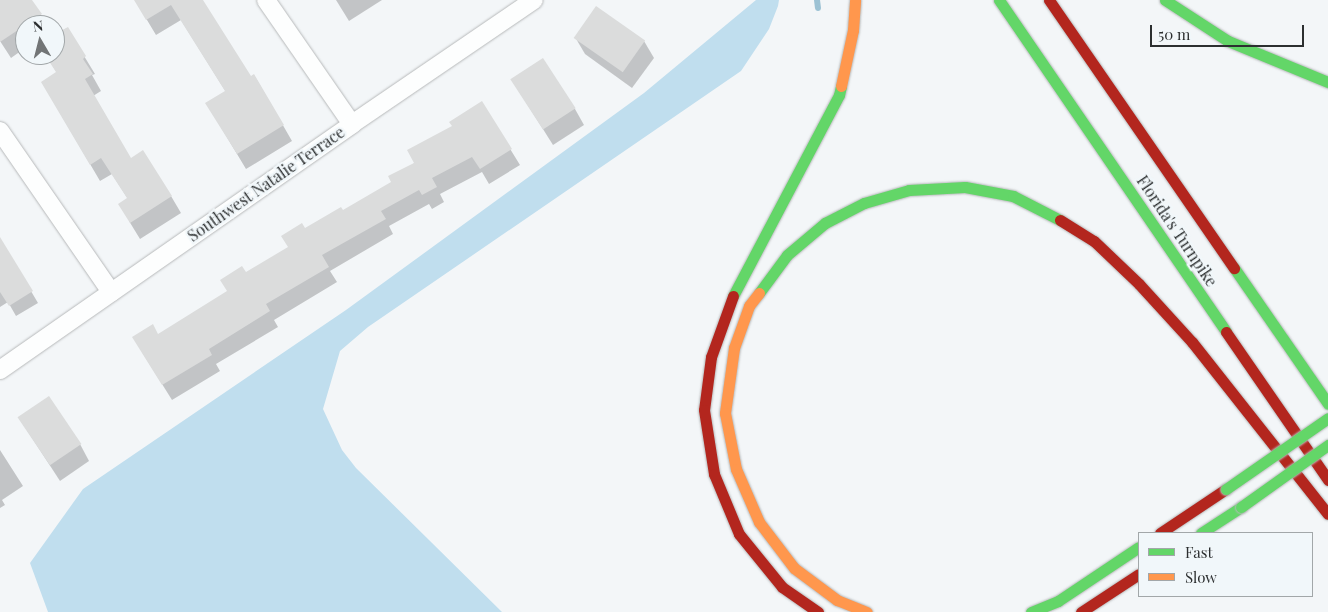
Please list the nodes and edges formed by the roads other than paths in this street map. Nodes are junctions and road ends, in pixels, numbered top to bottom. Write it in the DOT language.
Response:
graph roads {
  1 [pos="266,0"];
  2 [pos="534,0"];
  3 [pos="855,0"];
  4 [pos="999,0"];
  5 [pos="1050,0"];
  6 [pos="1165,0"];
  7 [pos="1328,82"];
  8 [pos="352,124"];
  9 [pos="0,131"];
  10 [pos="111,292"];
  11 [pos="0,370"];
  12 [pos="1328,404"];
  13 [pos="1328,418"];
  14 [pos="1328,445"];
  15 [pos="1328,480"];
  16 [pos="1328,514"];
  17 [pos="1162,532"];
  18 [pos="1203,532"];
  19 [pos="1138,548"];
  20 [pos="1138,575"];
  21 [pos="818,612"];
  22 [pos="867,612"];
  23 [pos="1031,612"];
  24 [pos="1081,612"];
  1 -- 8 [label="street"];
  2 -- 8 [label="street, Southwest Natalie Terrace"];
  3 -- 21 [label="highway"];
  4 -- 15 [label="highway, Florida's Turnpike"];
  5 -- 12 [label="highway, Florida's Turnpike"];
  6 -- 7 [label="highway"];
  8 -- 10 [label="street, Southwest Natalie Terrace"];
  9 -- 10 [label="street"];
  10 -- 11 [label="street, Southwest Natalie Terrace"];
  13 -- 17 [label="highway, bridge"];
  14 -- 18 [label="highway, bridge"];
  16 -- 22 [label="highway"];
  19 -- 23 [label="highway"];
  20 -- 24 [label="highway"];
}
